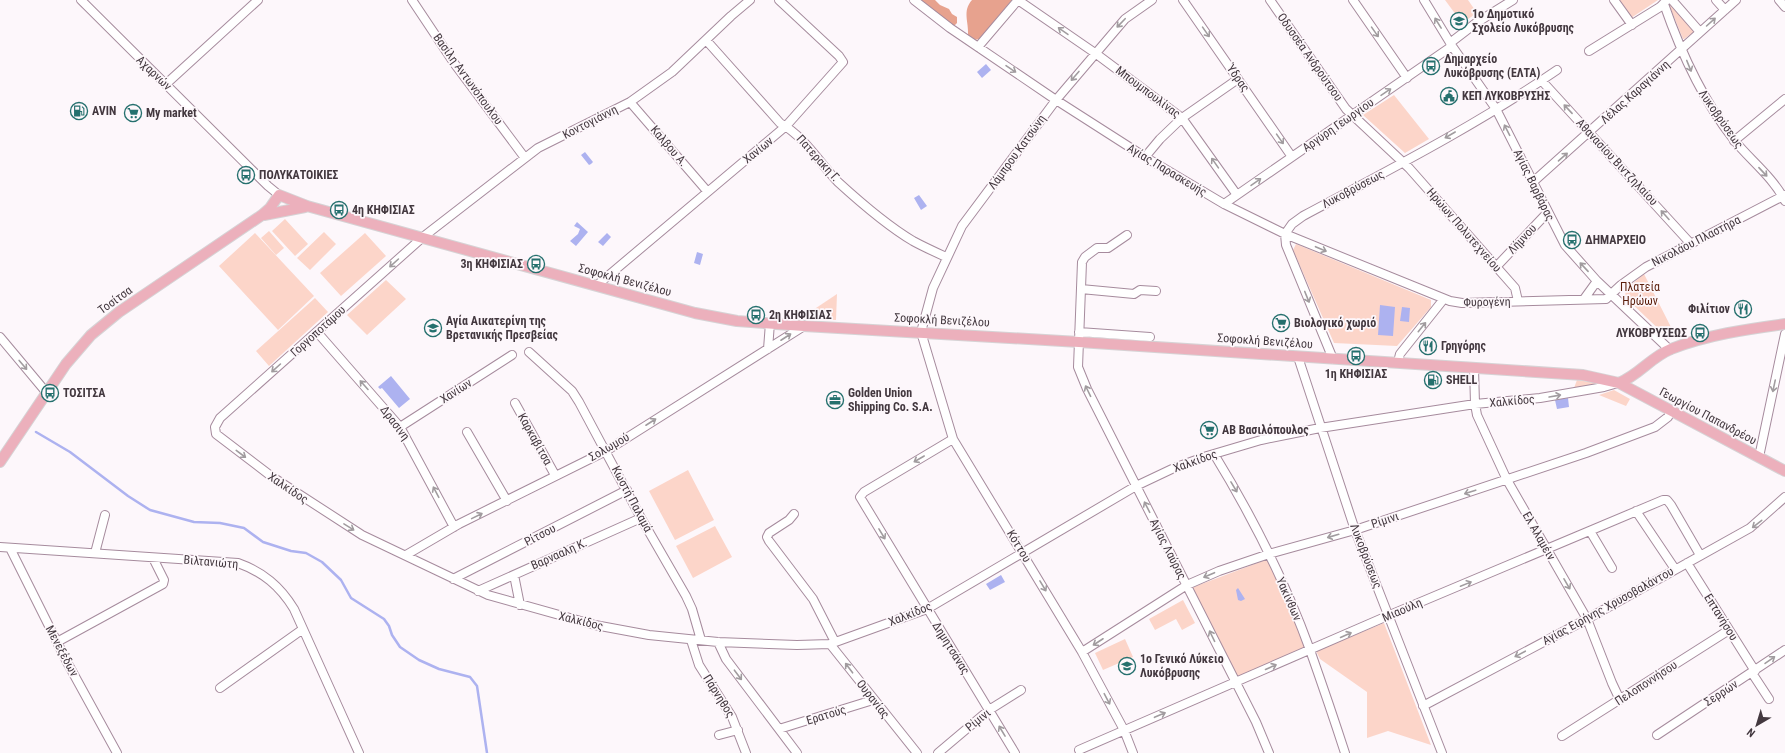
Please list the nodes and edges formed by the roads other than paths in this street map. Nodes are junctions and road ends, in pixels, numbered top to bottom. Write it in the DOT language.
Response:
graph roads {
  1 [pos="82,0"];
  2 [pos="258,0"];
  3 [pos="412,0"];
  4 [pos="750,0"];
  5 [pos="779,0"];
  6 [pos="914,0"];
  7 [pos="1018,0"];
  8 [pos="1152,0"];
  9 [pos="1183,0"];
  10 [pos="1270,0"];
  11 [pos="1353,0"];
  12 [pos="1424,0"];
  13 [pos="1513,0"];
  14 [pos="1614,0"];
  15 [pos="1716,0"];
  16 [pos="1736,0"];
  17 [pos="1779,0"];
  18 [pos="1668,1"];
  19 [pos="1785,7"];
  20 [pos="1725,10"];
  21 [pos="1632,25"];
  22 [pos="1700,32"];
  23 [pos="706,40"];
  24 [pos="1451,45"];
  25 [pos="978,47"];
  26 [pos="1682,49"];
  27 [pos="1589,52"];
  28 [pos="1095,53"];
  29 [pos="1558,70"];
  30 [pos="1407,78"];
  31 [pos="1238,79"];
  32 [pos="1542,81"];
  33 [pos="166,84"];
  34 [pos="1785,99"];
  35 [pos="1056,100"];
  36 [pos="630,102"];
  37 [pos="1496,109"];
  38 [pos="1352,115"];
  39 [pos="1182,118"];
  40 [pos="786,126"];
  41 [pos="1590,132"];
  42 [pos="1734,141"];
  43 [pos="1145,157"];
  44 [pos="1292,157"];
  45 [pos="525,158"];
  46 [pos="1403,162"];
  47 [pos="1533,182"];
  48 [pos="707,191"];
  49 [pos="279,195"];
  50 [pos="1237,195"];
  51 [pos="1784,197"];
  52 [pos="1224,204"];
  53 [pos="307,206"];
  54 [pos="1548,212"];
  55 [pos="262,215"];
  56 [pos="1285,234"];
  57 [pos="1127,235"];
  58 [pos="424,237"];
  59 [pos="1691,244"];
  60 [pos="946,257"];
  61 [pos="1496,267"];
  62 [pos="1597,280"];
  63 [pos="596,286"];
  64 [pos="1081,289"];
  65 [pos="1156,292"];
  66 [pos="1612,295"];
  67 [pos="1584,299"];
  68 [pos="1443,300"];
  69 [pos="1518,301"];
  70 [pos="770,323"];
  71 [pos="1785,324"];
  72 [pos="804,326"];
  73 [pos="317,332"];
  74 [pos="921,332"];
  75 [pos="1785,334"];
  76 [pos="0,337"];
  77 [pos="1079,337"];
  78 [pos="1150,337"];
  79 [pos="768,349"];
  80 [pos="1670,350"];
  81 [pos="529,352"];
  82 [pos="512,355"];
  83 [pos="1298,357"];
  84 [pos="1333,359"];
  85 [pos="1398,362"];
  86 [pos="1474,368"];
  87 [pos="1619,383"];
  88 [pos="46,392"];
  89 [pos="515,403"];
  90 [pos="1475,404"];
  91 [pos="1671,411"];
  92 [pos="215,427"];
  93 [pos="400,427"];
  94 [pos="1320,428"];
  95 [pos="467,432"];
  96 [pos="953,439"];
  97 [pos="606,451"];
  98 [pos="1214,454"];
  99 [pos="1759,457"];
  100 [pos="0,462"];
  101 [pos="1785,471"];
  102 [pos="555,475"];
  103 [pos="1507,480"];
  104 [pos="1136,486"];
  105 [pos="627,490"];
  106 [pos="1785,497"];
  107 [pos="507,501"];
  108 [pos="1636,511"];
  109 [pos="794,514"];
  110 [pos="105,515"];
  111 [pos="641,518"];
  112 [pos="454,527"];
  113 [pos="1355,530"];
  114 [pos="1590,531"];
  115 [pos="0,547"];
  116 [pos="10,548"];
  117 [pos="1547,550"];
  118 [pos="1023,552"];
  119 [pos="95,553"];
  120 [pos="1269,554"];
  121 [pos="406,555"];
  122 [pos="1700,555"];
  123 [pos="153,558"];
  124 [pos="1687,563"];
  125 [pos="1612,568"];
  126 [pos="1675,569"];
  127 [pos="514,575"];
  128 [pos="453,579"];
  129 [pos="1187,585"];
  130 [pos="478,591"];
  131 [pos="520,605"];
  132 [pos="927,608"];
  133 [pos="1388,616"];
  134 [pos="1587,619"];
  135 [pos="304,629"];
  136 [pos="1729,630"];
  137 [pos="691,640"];
  138 [pos="701,640"];
  139 [pos="57,642"];
  140 [pos="718,642"];
  141 [pos="833,642"];
  142 [pos="1310,650"];
  143 [pos="1785,650"];
  144 [pos="1082,652"];
  145 [pos="1754,672"];
  146 [pos="1235,683"];
  147 [pos="220,688"];
  148 [pos="1021,690"];
  149 [pos="1769,699"];
  150 [pos="873,700"];
  151 [pos="1620,700"];
  152 [pos="1423,706"];
  153 [pos="989,710"];
  154 [pos="779,729"];
  155 [pos="738,730"];
  156 [pos="1124,730"];
  157 [pos="719,735"];
  158 [pos="1657,735"];
  159 [pos="1562,736"];
  160 [pos="1079,750"];
  161 [pos="117,753"];
  162 [pos="359,753"];
  163 [pos="746,753"];
  164 [pos="797,753"];
  165 [pos="917,753"];
  166 [pos="938,753"];
  167 [pos="1015,753"];
  168 [pos="1133,753"];
  169 [pos="1269,753"];
  170 [pos="1345,753"];
  171 [pos="1442,753"];
  1 -- 33 [label="street, Αχαρνών"];
  2 -- 33 [label="street"];
  3 -- 45 [label="street, Βασίλη Αντωνόπουλου"];
  4 -- 23 [label="street, Κοντογιάννη"];
  5 -- 40 [label="street, Χανίων"];
  6 -- 25 [label="street, Αγίας Παρασκευής"];
  7 -- 25 [label="street"];
  28 -- 7 [label="street, Μπουμπουλίνας, one-way"];
  8 -- 28 [label="street, Λάμπρου Κατσώνη, one-way"];
  9 -- 31 [label="street, Ύδρας, one-way"];
  10 -- 38 [label="street, Οδυσσέα Ανδρούτσου"];
  11 -- 30 [label="street, one-way"];
  24 -- 12 [label="street, Αγίας Βαρβάρας, one-way"];
  13 -- 24 [label="street, Αργύρη Γεωργίου"];
  14 -- 21 [label="street"];
  15 -- 20 [label="street"];
  16 -- 20 [label="street, Λέλας Καραγιάννη"];
  17 -- 19 [label="street"];
  18 -- 21 [label="street"];
  18 -- 22 [label="street"];
  18 -- 26 [label="street, Λυκοβρύσεως"];
  22 -- 20 [label="street, Λέλας Καραγιάννη, one-way"];
  21 -- 27 [label="street"];
  22 -- 26 [label="street, Λέλας Καραγιάννη"];
  23 -- 36 [label="street, Κοντογιάννη"];
  23 -- 40 [label="street, Πατερακη Γ."];
  24 -- 30 [label="street, Αργύρη Γεωργίου"];
  24 -- 37 [label="street, Αγίας Βαρβάρας"];
  25 -- 35 [label="street, Αγίας Παρασκευής, one-way"];
  26 -- 41 [label="street, Λέλας Καραγιάννη"];
  26 -- 42 [label="street, Λυκοβρύσεως, one-way"];
  28 -- 35 [label="street, Λάμπρου Κατσώνη, one-way"];
  28 -- 39 [label="street, Μπουμπουλίνας"];
  29 -- 32 [label="street, Λυκοβρύσεως"];
  38 -- 30 [label="street, Αργύρη Γεωργίου, one-way"];
  31 -- 39 [label="street"];
  31 -- 44 [label="street, Ύδρας, one-way"];
  32 -- 37 [label="street, Λυκοβρύσεως"];
  41 -- 32 [label="street, Αθανασίου Βιντζηλαίου, one-way"];
  33 -- 49 [label="street, Αχαρνών"];
  34 -- 42 [label="street"];
  35 -- 43 [label="street, Αγίας Παρασκευής"];
  35 -- 60 [label="street, Λάμπρου Κατσώνη"];
  36 -- 45 [label="street, Κοντογιάννη"];
  36 -- 48 [label="street, Καλβου Α."];
  37 -- 46 [label="street, Λυκοβρύσεως, one-way"];
  47 -- 37 [label="street, Αγίας Βαρβάρας, one-way"];
  38 -- 44 [label="street, Αργύρη Γεωργίου"];
  38 -- 46 [label="street, Οδυσσέα Ανδρούτσου"];
  39 -- 43 [label="street"];
  50 -- 39 [label="street, Μπουμπουλίνας, one-way"];
  40 -- 48 [label="street, Χανίων"];
  40 -- 60 [label="street, Πατερακη Γ."];
  47 -- 41 [label="street, Λέλας Καραγιάννη, one-way"];
  59 -- 41 [label="street, Αθανασίου Βιντζηλαίου, one-way"];
  42 -- 51 [label="street, Λυκοβρύσεως, one-way"];
  43 -- 52 [label="street, Αγίας Παρασκευής"];
  50 -- 44 [label="street, Αργύρη Γεωργίου, one-way"];
  45 -- 58 [label="street, Κοντογιάννη"];
  46 -- 56 [label="street, Λυκοβρύσεως"];
  46 -- 61 [label="street, Ηρώων Πολυτεχνείου"];
  47 -- 54 [label="street, Αγίας Βαρβάρας"];
  48 -- 63 [label="street, Χανίων"];
  49 -- 53 [label="main road, Σοφοκλή Βενιζέλου"];
  49 -- 55 [label="main road, Τοσίτσα"];
  50 -- 52 [label="street, Αργύρη Γεωργίου"];
  51 -- 59 [label="street, Νικολάου Πλαστήρα"];
  52 -- 56 [label="street, Αγίας Παρασκευής"];
  53 -- 55 [label="main road"];
  53 -- 58 [label="main road, Σοφοκλή Βενιζέλου"];
  54 -- 61 [label="street, Λήμνου"];
  62 -- 54 [label="street, Αγίας Βαρβάρας, one-way"];
  55 -- 88 [label="main road, Τοσίτσα"];
  56 -- 68 [label="street, Αγίας Παρασκευής, one-way"];
  56 -- 84 [label="street, one-way"];
  57 -- 64 [label="street, Αγίας Λαύρας"];
  58 -- 63 [label="main road, Σοφοκλή Βενιζέλου"];
  58 -- 73 [label="street, Γοργοποτάμου, one-way"];
  59 -- 66 [label="street, Νικολάου Πλαστήρα"];
  60 -- 74 [label="street, Λάμπρου Κατσώνη"];
  61 -- 69 [label="street, Ηρώων Πολυτεχνείου"];
  62 -- 66 [label="street, Αγίας Βαρβάρας"];
  62 -- 67 [label="street"];
  63 -- 70 [label="main road, Σοφοκλή Βενιζέλου"];
  64 -- 65 [label="street"];
  64 -- 77 [label="street, Αγίας Λαύρας"];
  66 -- 67 [label="street, Φυρογένη"];
  66 -- 80 [label="street, Αγίας Βαρβάρας"];
  67 -- 69 [label="street, Φυρογένη"];
  68 -- 69 [label="street, Φυρογένη"];
  85 -- 68 [label="street, one-way"];
  70 -- 72 [label="main road, Σοφοκλή Βενιζέλου"];
  70 -- 79 [label="street"];
  71 -- 80 [label="main road"];
  72 -- 74 [label="main road, Σοφοκλή Βενιζέλου"];
  79 -- 72 [label="street, Σολωμού, one-way"];
  73 -- 92 [label="street, Γοργοποτάμου, one-way"];
  93 -- 73 [label="street, Δρασινη, one-way"];
  74 -- 77 [label="main road, Σοφοκλή Βενιζέλου"];
  74 -- 96 [label="street, Κόττου"];
  75 -- 99 [label="street, one-way"];
  76 -- 88 [label="street, one-way"];
  77 -- 78 [label="street"];
  77 -- 83 [label="main road, Σοφοκλή Βενιζέλου"];
  104 -- 77 [label="street, Αγίας Λαύρας, one-way"];
  97 -- 79 [label="street, Σολωμού, one-way"];
  80 -- 87 [label="main road"];
  81 -- 97 [label="street, Κωστή Παλαμά"];
  82 -- 93 [label="street, Χανίων"];
  83 -- 84 [label="main road, Σοφοκλή Βενιζέλου"];
  83 -- 94 [label="street, Λυκοβρύσεως"];
  84 -- 85 [label="main road, Σοφοκλή Βενιζέλου"];
  85 -- 86 [label="main road, Σοφοκλή Βενιζέλου"];
  86 -- 87 [label="main road, Σοφοκλή Βενιζέλου"];
  86 -- 90 [label="street, Ελ Αλαμέιν"];
  90 -- 87 [label="street, Χαλκίδος, one-way"];
  87 -- 91 [label="main road, Γεωργίου Παπανδρέου"];
  88 -- 100 [label="main road, Τοσίτσα"];
  89 -- 102 [label="street, Καρκαβίτσα"];
  90 -- 94 [label="street, Χαλκίδος"];
  90 -- 103 [label="street, Ελ Αλαμέιν"];
  91 -- 99 [label="main road, Γεωργίου Παπανδρέου"];
  91 -- 103 [label="street, Ρίμινι"];
  92 -- 121 [label="street, Χαλκίδος, one-way"];
  112 -- 93 [label="street, Δρασινη, one-way"];
  94 -- 98 [label="street, Χαλκίδος"];
  94 -- 113 [label="street, Λυκοβρύσεως"];
  95 -- 107 [label="street"];
  96 -- 118 [label="street, Κόττου"];
  96 -- 132 [label="street, Δημητσάνας, one-way"];
  97 -- 102 [label="street, Σολωμού"];
  97 -- 105 [label="street, Κωστή Παλαμά"];
  98 -- 104 [label="street, Χαλκίδος"];
  98 -- 120 [label="street, Υακίνθων, one-way"];
  99 -- 101 [label="main road, Γεωργίου Παπανδρέου"];
  102 -- 107 [label="street, Σολωμού"];
  103 -- 113 [label="street, Ρίμινι, one-way"];
  103 -- 117 [label="street, Ελ Αλαμέιν"];
  104 -- 118 [label="street, Χαλκίδος"];
  129 -- 104 [label="street, Αγίας Λαύρας, one-way"];
  105 -- 111 [label="street, Κωστή Παλαμά"];
  105 -- 128 [label="street, Ρίτσου"];
  106 -- 122 [label="street, Αγίας Ειρήνης Χρυσοβαλάντου, one-way"];
  112 -- 107 [label="street, Σολωμού, one-way"];
  108 -- 114 [label="street, Μιαούλη"];
  108 -- 122 [label="street, Μιαούλη"];
  108 -- 126 [label="street"];
  109 -- 141 [label="street, Ουρανίας"];
  110 -- 119 [label="street"];
  111 -- 127 [label="street, Βαρνααλη Κ."];
  111 -- 138 [label="street, Κωστή Παλαμά"];
  112 -- 121 [label="street, Σολωμού"];
  113 -- 120 [label="street, Ρίμινι, one-way"];
  113 -- 133 [label="street, Λυκοβρύσεως"];
  114 -- 117 [label="street, Μιαούλη"];
  114 -- 125 [label="street"];
  115 -- 116 [label="street, Βιλτανιώτη"];
  116 -- 119 [label="street, Βιλτανιώτη"];
  116 -- 139 [label="street, Μενεξέδων"];
  133 -- 117 [label="street, Μιαούλη, one-way"];
  117 -- 134 [label="street, Ελ Αλαμέιν, one-way"];
  118 -- 132 [label="street, Χαλκίδος"];
  118 -- 144 [label="street, Κόττου, one-way"];
  119 -- 123 [label="street, Βιλτανιώτη"];
  120 -- 129 [label="street, Ρίμινι, one-way"];
  120 -- 142 [label="street, Υακίνθων"];
  121 -- 128 [label="street, Χαλκίδος"];
  122 -- 124 [label="street, Αγίας Ειρήνης Χρυσοβαλάντου"];
  123 -- 135 [label="street, Βιλτανιώτη"];
  123 -- 139 [label="street"];
  124 -- 126 [label="street, Αγίας Ειρήνης Χρυσοβαλάντου"];
  124 -- 136 [label="street, Επτανήσου"];
  126 -- 134 [label="street, Αγίας Ειρήνης Χρυσοβαλάντου"];
  127 -- 130 [label="street, Βαρνααλη Κ."];
  127 -- 131 [label="street"];
  128 -- 130 [label="street, Χαλκίδος"];
  129 -- 144 [label="street, Ρίμινι, one-way"];
  146 -- 129 [label="street, Αγίας Λαύρας, one-way"];
  130 -- 131 [label="street, Χαλκίδος"];
  131 -- 137 [label="street, Χαλκίδος"];
  132 -- 141 [label="street, Χαλκίδος"];
  132 -- 153 [label="street, Δημητσάνας"];
  142 -- 133 [label="street, Μιαούλη, one-way"];
  133 -- 152 [label="street, Λυκοβρύσεως"];
  134 -- 151 [label="street, Ελ Αλαμέιν"];
  134 -- 152 [label="street, Αγίας Ειρήνης Χρυσοβαλάντου, one-way"];
  135 -- 147 [label="street"];
  135 -- 162 [label="street, Βιλτανιώτη"];
  136 -- 145 [label="street, Επτανήσου"];
  136 -- 151 [label="street, Πελοποννήσου"];
  137 -- 138 [label="street, Χαλκίδος"];
  137 -- 155 [label="street, Πάρνηθος"];
  138 -- 140 [label="street, Χαλκίδος"];
  139 -- 161 [label="street, Μενεξέδων"];
  140 -- 141 [label="street, Χαλκίδος"];
  140 -- 154 [label="street, one-way"];
  150 -- 141 [label="street, Ουρανίας, one-way"];
  146 -- 142 [label="street, Μιαούλη, one-way"];
  142 -- 170 [label="street, Υακίνθων"];
  145 -- 143 [label="street, Σερρών, one-way"];
  144 -- 156 [label="street, Κόττου, one-way"];
  145 -- 149 [label="street, Επτανήσου"];
  145 -- 158 [label="street, Σερρών"];
  156 -- 146 [label="street, Μιαούλη, one-way"];
  146 -- 169 [label="street, Αγίας Λαύρας"];
  148 -- 153 [label="street, Ρίμινι"];
  150 -- 154 [label="street, Ερατούς"];
  150 -- 165 [label="street, Ουρανίας"];
  151 -- 159 [label="street, Πελοποννήσου"];
  152 -- 171 [label="street, Λυκοβρύσεως"];
  153 -- 166 [label="street, Ρίμινι"];
  167 -- 153 [label="street, Δημητσάνας, one-way"];
  154 -- 164 [label="street"];
  155 -- 157 [label="street"];
  155 -- 163 [label="street, Πάρνηθος"];
  156 -- 160 [label="street, Μιαούλη"];
  156 -- 168 [label="street, Κόττου"];
}
